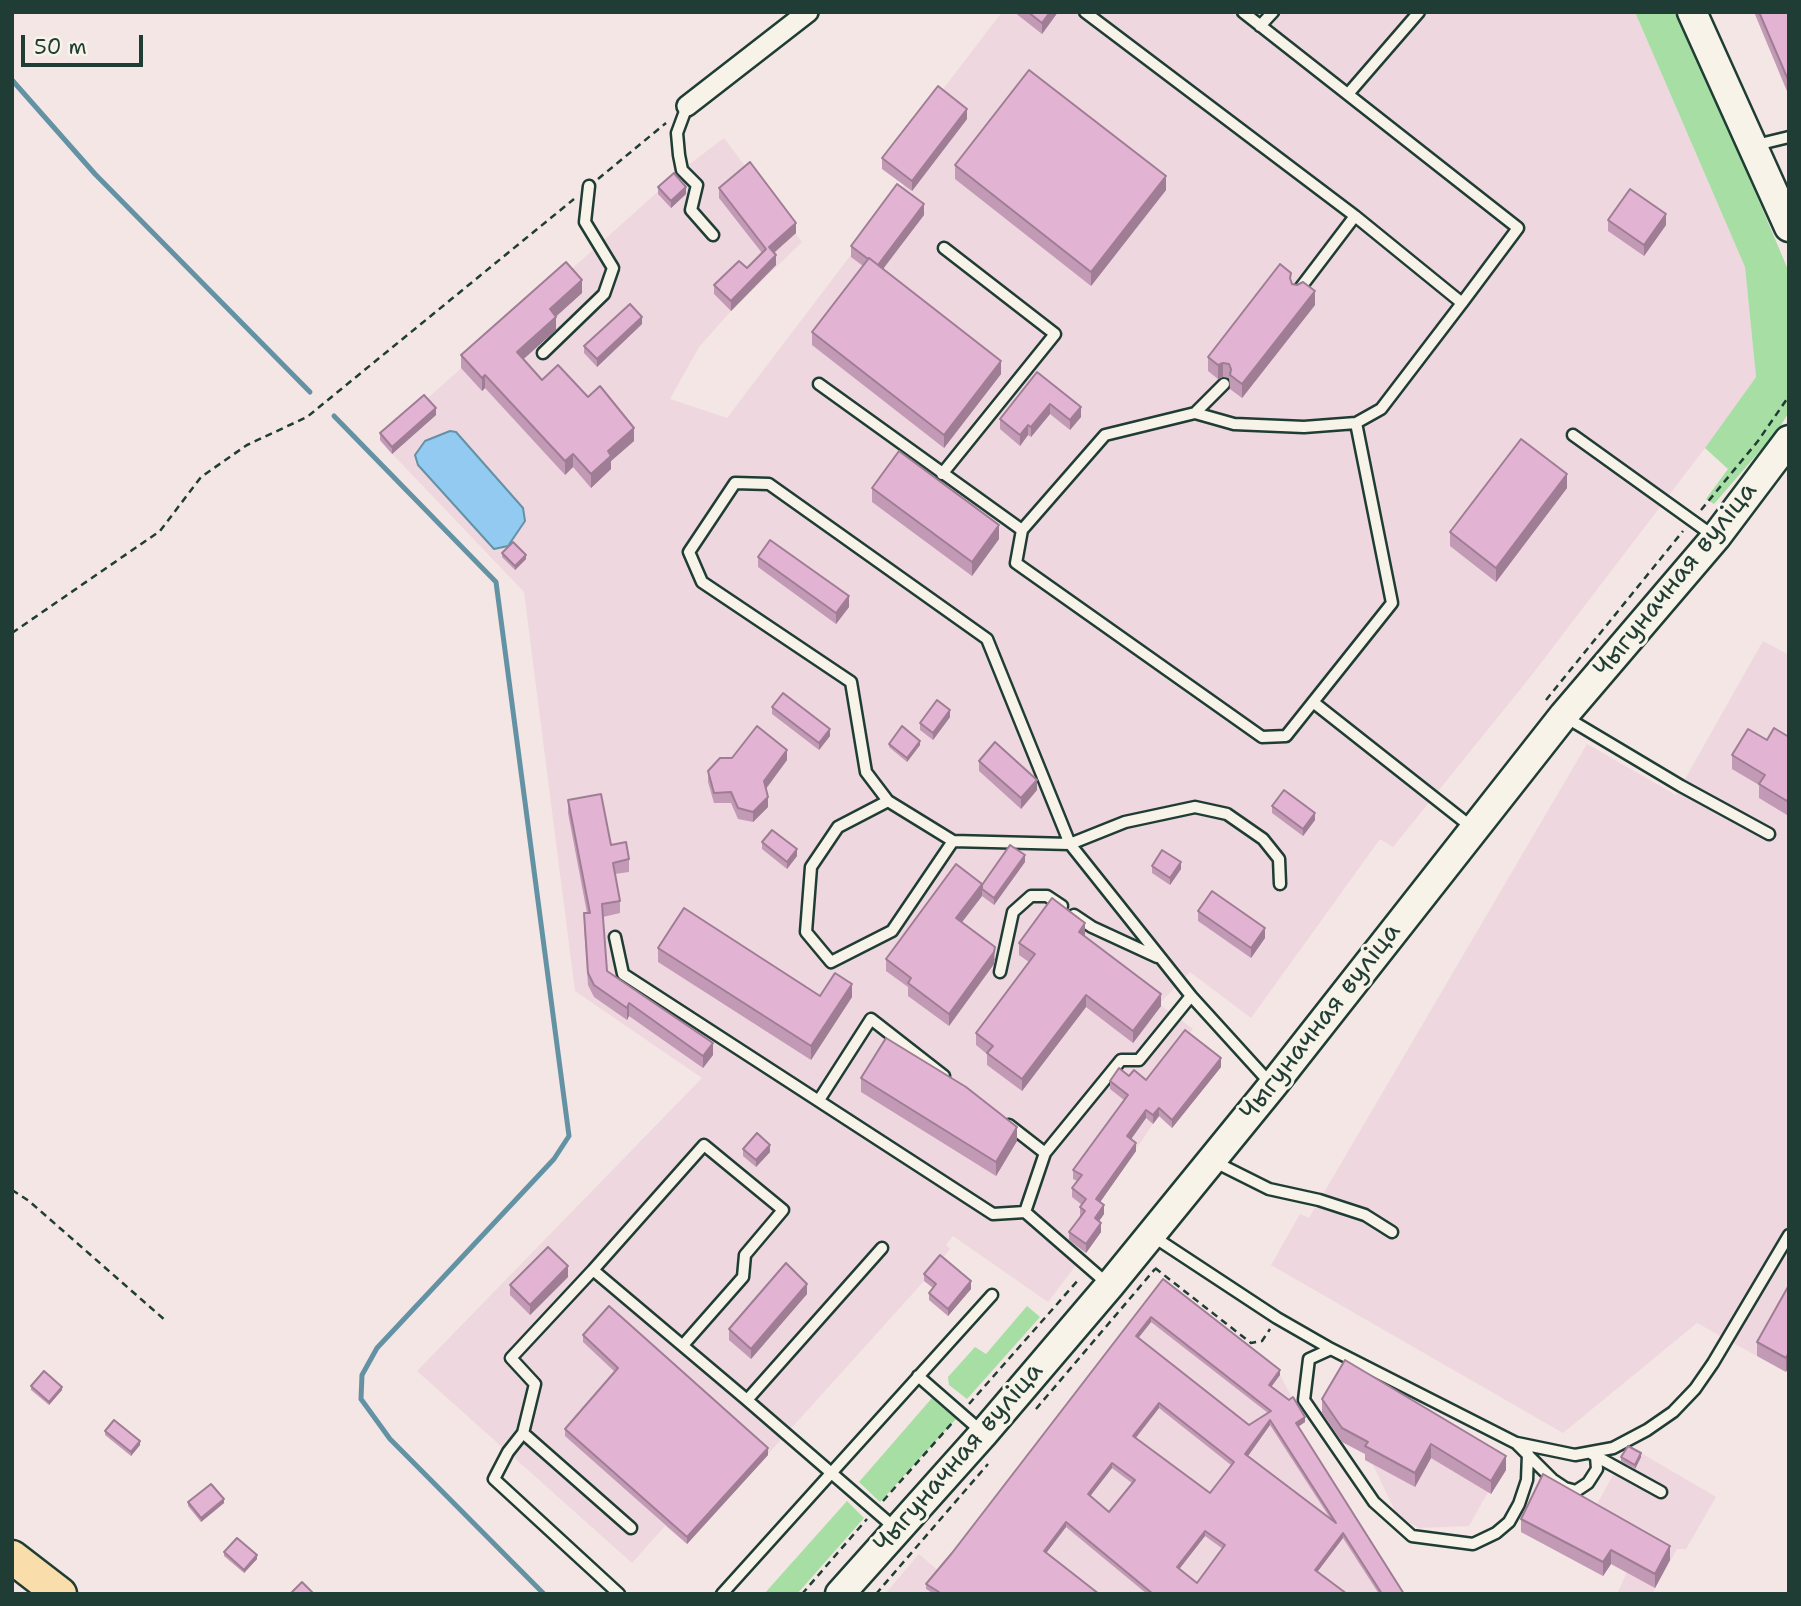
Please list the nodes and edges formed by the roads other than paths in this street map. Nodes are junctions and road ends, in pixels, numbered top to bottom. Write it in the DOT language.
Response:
graph roads {
  1 [pos="808,12"];
  2 [pos="1085,12"];
  3 [pos="1243,12"];
  4 [pos="1273,12"];
  5 [pos="1419,12"];
  6 [pos="1692,12"];
  7 [pos="1260,26"];
  8 [pos="1348,94"];
  9 [pos="687,106"];
  10 [pos="1789,137"];
  11 [pos="1752,146"];
  12 [pos="589,186"];
  13 [pos="1355,216"];
  14 [pos="1789,227"];
  15 [pos="713,235"];
  16 [pos="944,248"];
  17 [pos="1297,292"];
  18 [pos="1462,303"];
  19 [pos="543,353"];
  20 [pos="819,384"];
  21 [pos="1224,384"];
  22 [pos="1195,413"];
  23 [pos="1356,423"];
  24 [pos="1573,435"];
  25 [pos="1789,439"];
  26 [pos="942,474"];
  27 [pos="1022,530"];
  28 [pos="1716,537"];
  29 [pos="1313,702"];
  30 [pos="1553,710"];
  31 [pos="888,801"];
  32 [pos="1474,829"];
  33 [pos="1769,834"];
  34 [pos="953,841"];
  35 [pos="1070,844"];
  36 [pos="1280,884"];
  37 [pos="615,937"];
  38 [pos="1161,959"];
  39 [pos="1000,972"];
  40 [pos="1191,996"];
  41 [pos="1273,1085"];
  42 [pos="958,1086"];
  43 [pos="819,1100"];
  44 [pos="1001,1119"];
  45 [pos="1045,1153"];
  46 [pos="1211,1161"];
  47 [pos="1025,1212"];
  48 [pos="1392,1232"];
  49 [pos="1789,1235"];
  50 [pos="1143,1244"];
  51 [pos="882,1248"];
  52 [pos="593,1270"];
  53 [pos="1102,1278"];
  54 [pos="992,1295"];
  55 [pos="684,1344"];
  56 [pos="1331,1349"];
  57 [pos="918,1376"];
  58 [pos="747,1399"];
  59 [pos="523,1433"];
  60 [pos="983,1434"];
  61 [pos="1516,1443"];
  62 [pos="1528,1454"];
  63 [pos="1593,1454"];
  64 [pos="832,1472"];
  65 [pos="1661,1492"];
  66 [pos="631,1528"];
  67 [pos="897,1530"];
  68 [pos="15,1565"];
  69 [pos="60,1594"];
  70 [pos="619,1594"];
  71 [pos="722,1594"];
  72 [pos="840,1594"];
  1 -- 9 [label="street"];
  2 -- 13 [label="lane"];
  3 -- 7 [label="lane"];
  4 -- 7 [label="lane"];
  5 -- 8 [label="lane"];
  6 -- 11 [label="street"];
  7 -- 8 [label="lane"];
  8 -- 18 [label="lane"];
  9 -- 15 [label="lane"];
  10 -- 11 [label="lane"];
  11 -- 14 [label="street"];
  12 -- 19 [label="lane"];
  13 -- 17 [label="lane"];
  13 -- 18 [label="lane"];
  16 -- 26 [label="lane"];
  18 -- 23 [label="lane"];
  20 -- 26 [label="lane"];
  21 -- 22 [label="lane"];
  22 -- 23 [label="lane"];
  22 -- 27 [label="lane"];
  23 -- 29 [label="lane"];
  24 -- 28 [label="lane"];
  25 -- 28 [label="street, Чыгуначная вуліца"];
  26 -- 27 [label="lane"];
  27 -- 29 [label="lane"];
  28 -- 30 [label="street, Чыгуначная вуліца"];
  29 -- 32 [label="lane"];
  30 -- 32 [label="street, Чыгуначная вуліца"];
  30 -- 33 [label="lane"];
  31 -- 34 [label="lane"];
  31 -- 34 [label="lane"];
  31 -- 35 [label="lane"];
  32 -- 41 [label="street, Чыгуначная вуліца"];
  34 -- 35 [label="lane"];
  35 -- 36 [label="lane"];
  35 -- 38 [label="lane"];
  37 -- 43 [label="lane"];
  38 -- 39 [label="lane"];
  38 -- 40 [label="lane"];
  40 -- 41 [label="lane"];
  40 -- 45 [label="lane"];
  41 -- 46 [label="street, Чыгуначная вуліца"];
  42 -- 43 [label="lane"];
  43 -- 47 [label="lane"];
  44 -- 45 [label="lane"];
  45 -- 47 [label="lane"];
  46 -- 48 [label="lane"];
  46 -- 50 [label="street, Чыгуначная вуліца"];
  47 -- 53 [label="lane"];
  49 -- 63 [label="lane"];
  50 -- 53 [label="street, Чыгуначная вуліца"];
  50 -- 56 [label="lane"];
  51 -- 58 [label="lane"];
  52 -- 55 [label="lane"];
  52 -- 55 [label="lane"];
  52 -- 59 [label="lane"];
  53 -- 60 [label="street, Чыгуначная вуліца"];
  54 -- 57 [label="lane"];
  55 -- 58 [label="lane"];
  56 -- 61 [label="lane"];
  56 -- 62 [label="lane"];
  57 -- 60 [label="lane"];
  57 -- 64 [label="lane"];
  58 -- 64 [label="lane"];
  59 -- 66 [label="lane"];
  59 -- 70 [label="lane"];
  60 -- 67 [label="street, Чыгуначная вуліца"];
  61 -- 62 [label="lane"];
  61 -- 63 [label="lane"];
  62 -- 63 [label="lane"];
  63 -- 65 [label="lane"];
  64 -- 67 [label="lane"];
  64 -- 71 [label="lane"];
  67 -- 72 [label="street, Чыгуначная вуліца"];
  68 -- 69 [label="main road"];
}
